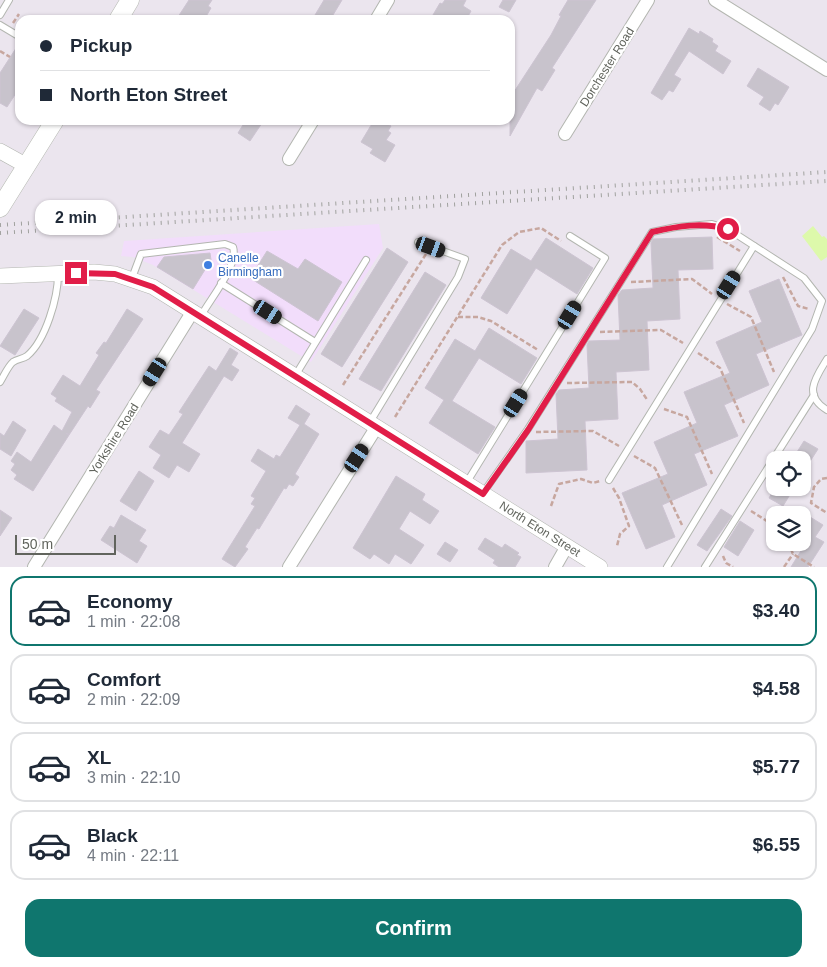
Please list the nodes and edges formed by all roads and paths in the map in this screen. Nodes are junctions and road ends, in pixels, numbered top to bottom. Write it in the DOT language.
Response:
graph roads {
  1 [pos="9,0"];
  2 [pos="130,0"];
  3 [pos="388,0"];
  4 [pos="648,0"];
  5 [pos="715,0"];
  6 [pos="0,15"];
  7 [pos="121,15"];
  8 [pos="379,15"];
  9 [pos="0,25"];
  10 [pos="15,34"];
  11 [pos="0,51"];
  12 [pos="10,57"];
  13 [pos="827,70"];
  14 [pos="52,125"];
  15 [pos="310,125"];
  16 [pos="565,134"];
  17 [pos="0,151"];
  18 [pos="289,159"];
  19 [pos="27,166"];
  20 [pos="0,208"];
  21 [pos="570,236"];
  22 [pos="418,242"];
  23 [pos="563,242"];
  24 [pos="754,246"];
  25 [pos="431,247"];
  26 [pos="366,260"];
  27 [pos="58,274"];
  28 [pos="0,276"];
  29 [pos="132,278"];
  30 [pos="221,283"];
  31 [pos="197,313"];
  32 [pos="458,317"];
  33 [pos="315,342"];
  34 [pos="546,354"];
  35 [pos="827,359"];
  36 [pos="294,377"];
  37 [pos="0,382"];
  38 [pos="343,385"];
  39 [pos="814,395"];
  40 [pos="827,410"];
  41 [pos="395,418"];
  42 [pos="373,426"];
  43 [pos="827,478"];
  44 [pos="609,480"];
  45 [pos="466,484"];
  46 [pos="483,494"];
  47 [pos="551,506"];
  48 [pos="744,506"];
  49 [pos="827,513"];
  50 [pos="766,520"];
  51 [pos="567,546"];
  52 [pos="616,546"];
  53 [pos="718,546"];
  54 [pos="792,551"];
  55 [pos="793,554"];
  56 [pos="34,567"];
  57 [pos="289,567"];
  58 [pos="555,567"];
  59 [pos="600,567"];
  60 [pos="667,567"];
  61 [pos="705,567"];
  62 [pos="733,567"];
  63 [pos="784,567"];
  64 [pos="814,567"];
  1 -- 6 [label="lane"];
  2 -- 7 [label="main road"];
  3 -- 8 [label="street"];
  4 -- 16 [label="street, Dorchester Road"];
  5 -- 13 [label="street"];
  9 -- 10 [label="lane"];
  11 -- 12 [label="path"];
  14 -- 19 [label="main road"];
  15 -- 18 [label="street"];
  17 -- 19 [label="street"];
  19 -- 20 [label="main road"];
  21 -- 34 [label="lane"];
  22 -- 25 [label="lane"];
  23 -- 32 [label="path"];
  24 -- 44 [label="lane"];
  24 -- 46 [label="lane"];
  24 -- 60 [label="lane"];
  25 -- 38 [label="path"];
  25 -- 42 [label="lane"];
  26 -- 33 [label="lane"];
  27 -- 28 [label="street, North Eton Street"];
  27 -- 29 [label="street, North Eton Street"];
  27 -- 37 [label="lane"];
  29 -- 30 [label="lane"];
  29 -- 31 [label="street, North Eton Street"];
  30 -- 31 [label="lane"];
  30 -- 33 [label="lane"];
  31 -- 36 [label="street, North Eton Street"];
  31 -- 56 [label="street, Yorkshire Road"];
  32 -- 34 [label="path"];
  32 -- 41 [label="path"];
  33 -- 36 [label="lane"];
  34 -- 45 [label="lane"];
  35 -- 39 [label="lane"];
  36 -- 42 [label="street, North Eton Street"];
  39 -- 40 [label="lane"];
  39 -- 48 [label="lane"];
  42 -- 45 [label="street, North Eton Street"];
  42 -- 57 [label="street"];
  43 -- 49 [label="path"];
  44 -- 47 [label="path"];
  44 -- 52 [label="path"];
  45 -- 46 [label="street, North Eton Street"];
  46 -- 51 [label="street, North Eton Street"];
  48 -- 50 [label="path"];
  48 -- 53 [label="lane"];
  51 -- 58 [label="street"];
  51 -- 59 [label="street, North Eton Street"];
  53 -- 61 [label="lane"];
  53 -- 62 [label="path"];
  54 -- 55 [label="path"];
  55 -- 63 [label="path"];
  55 -- 64 [label="path"];
}
